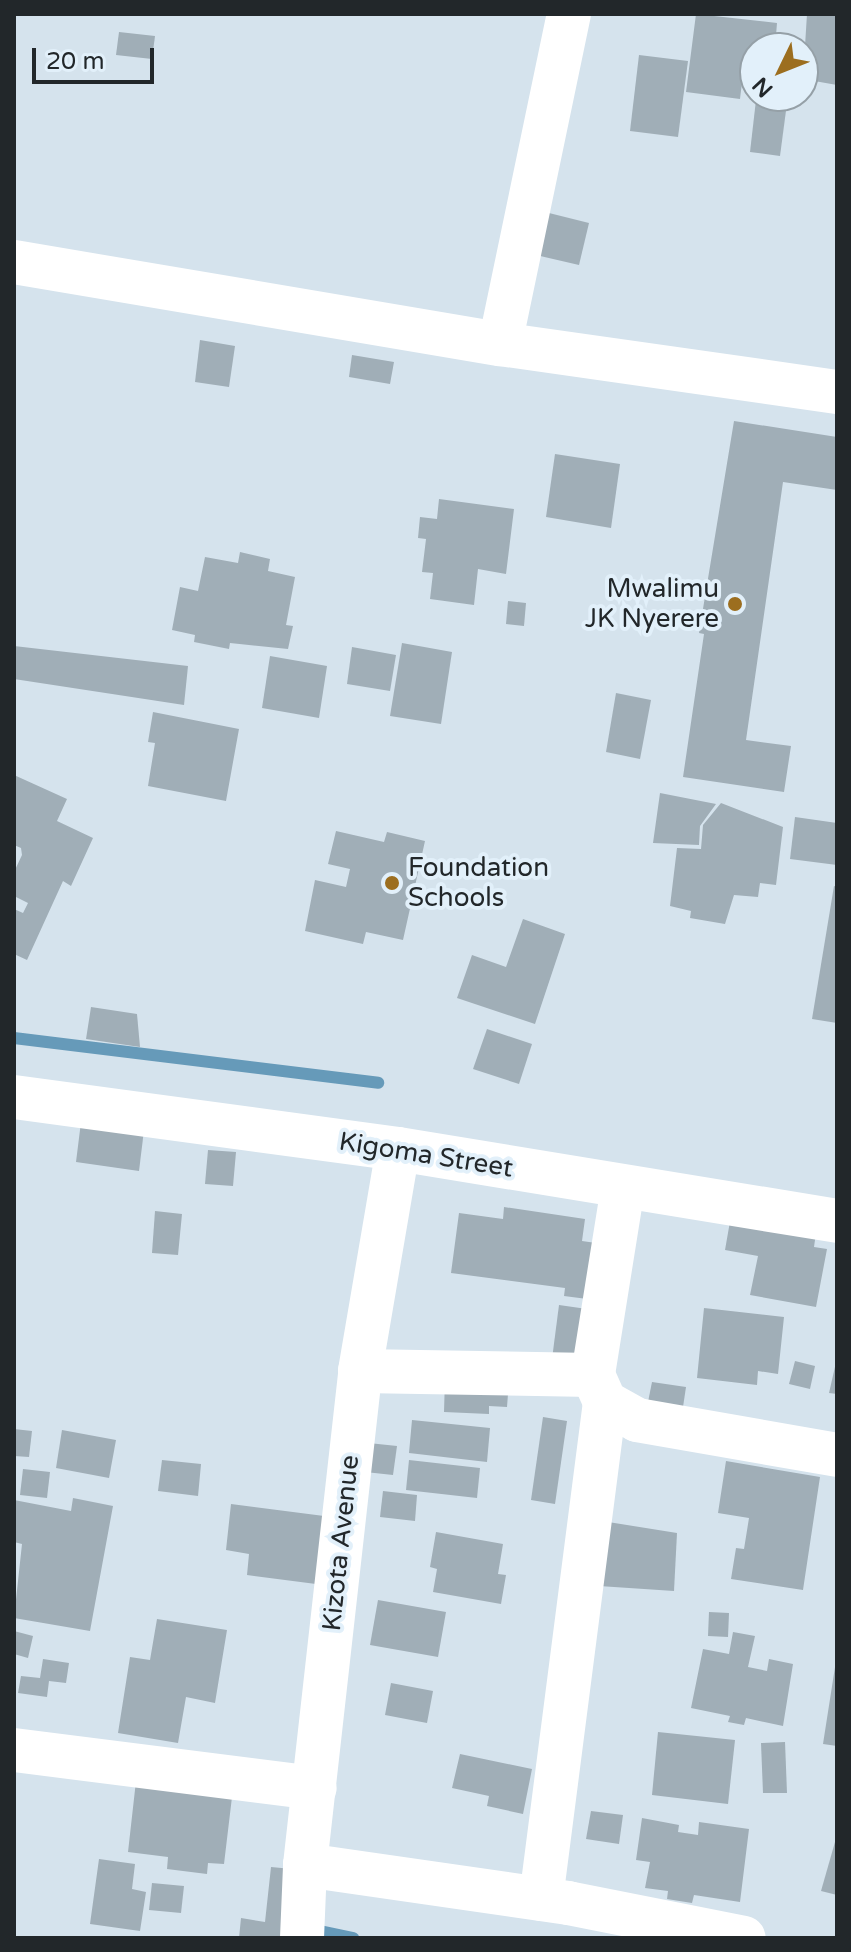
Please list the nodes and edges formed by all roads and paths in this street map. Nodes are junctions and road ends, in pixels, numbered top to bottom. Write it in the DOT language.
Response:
graph roads {
  1 [pos="569,14"];
  2 [pos="14,262"];
  3 [pos="500,344"];
  4 [pos="837,392"];
  5 [pos="14,1097"];
  6 [pos="398,1149"];
  7 [pos="623,1187"];
  8 [pos="837,1221"];
  9 [pos="360,1371"];
  10 [pos="599,1388"];
  11 [pos="837,1455"];
  12 [pos="14,1750"];
  13 [pos="315,1788"];
  14 [pos="305,1865"];
  15 [pos="558,1913"];
  16 [pos="302,1938"];
  17 [pos="744,1938"];
  1 -- 3 [label="street"];
  2 -- 3 [label="street"];
  3 -- 4 [label="street"];
  5 -- 6 [label="street, Kigoma Street"];
  6 -- 7 [label="street, Kigoma Street"];
  6 -- 9 [label="street, Kizota Avenue"];
  7 -- 8 [label="street, Kigoma Street"];
  7 -- 10 [label="street"];
  9 -- 10 [label="street"];
  9 -- 13 [label="street, Kizota Avenue"];
  10 -- 11 [label="street"];
  10 -- 15 [label="street"];
  12 -- 13 [label="street"];
  13 -- 14 [label="street, Kizota Avenue"];
  14 -- 15 [label="street"];
  14 -- 16 [label="street, Kizota Avenue"];
  15 -- 17 [label="street"];
}
